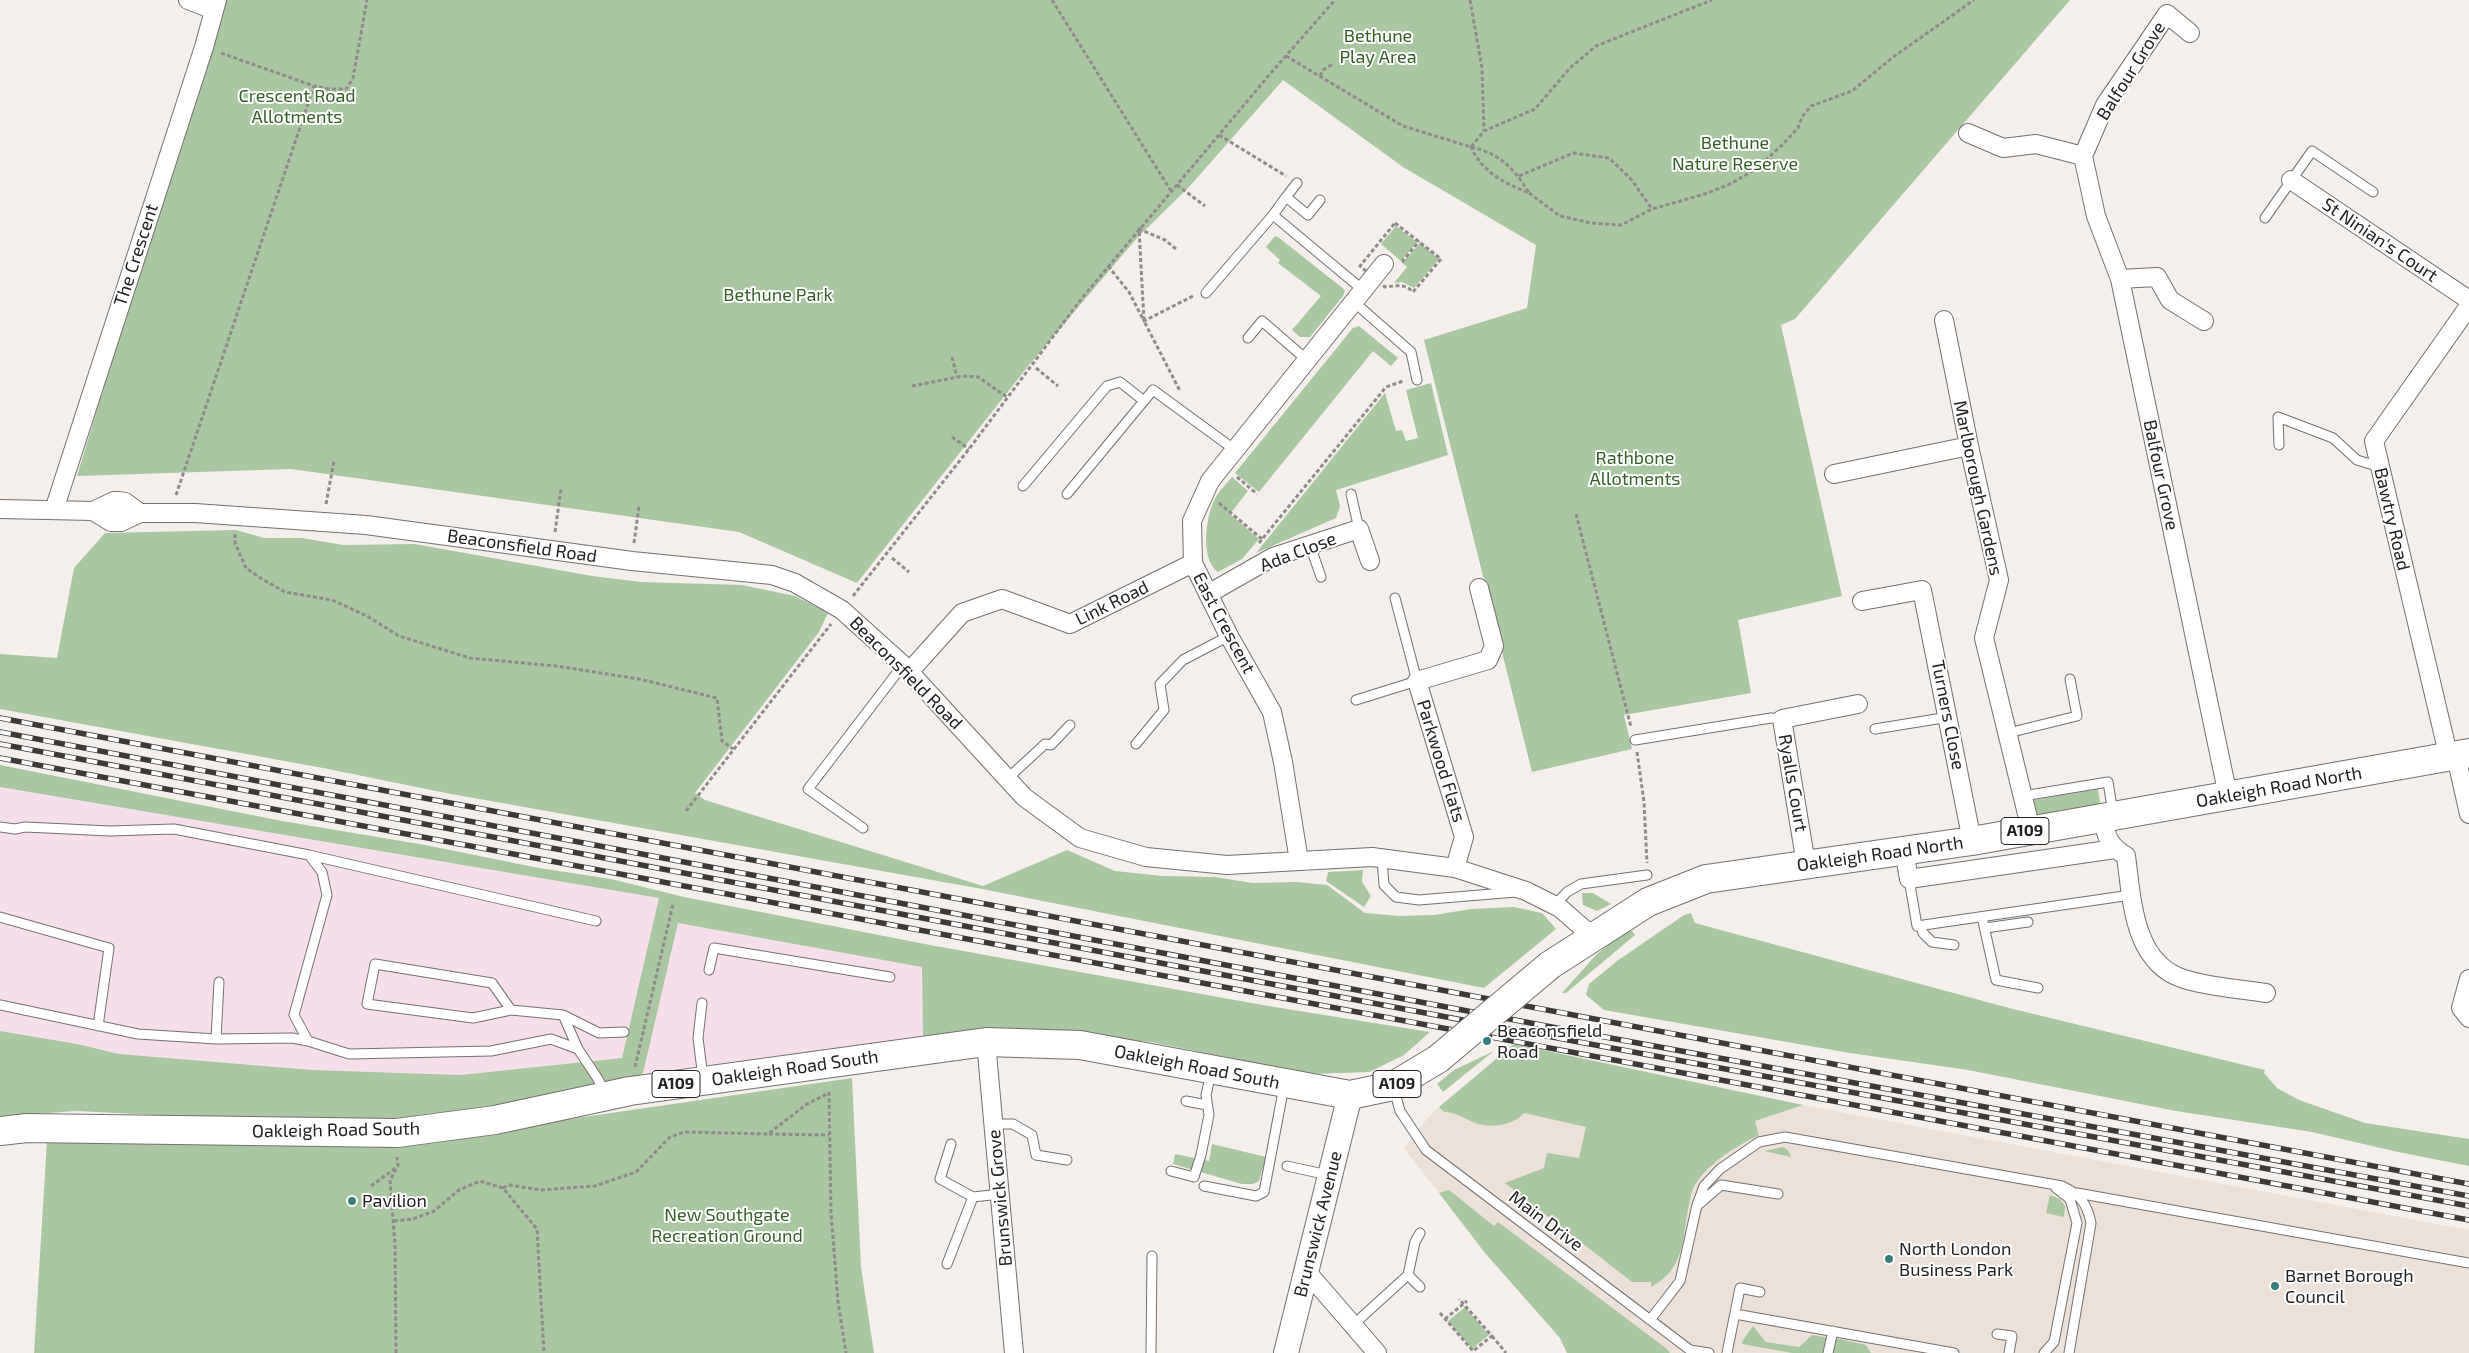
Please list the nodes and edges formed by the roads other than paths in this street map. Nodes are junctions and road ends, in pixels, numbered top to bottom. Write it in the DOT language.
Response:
graph roads {
  1 [pos="188,0"];
  2 [pos="215,5"];
  3 [pos="2190,33"];
  4 [pos="1968,134"];
  5 [pos="2083,156"];
  6 [pos="2291,180"];
  7 [pos="1297,183"];
  8 [pos="2373,192"];
  9 [pos="1286,197"];
  10 [pos="1320,200"];
  11 [pos="1273,215"];
  12 [pos="2264,218"];
  13 [pos="1384,264"];
  14 [pos="2120,279"];
  15 [pos="1206,293"];
  16 [pos="1358,296"];
  17 [pos="2469,300"];
  18 [pos="2469,306"];
  19 [pos="1944,320"];
  20 [pos="2204,321"];
  21 [pos="1248,338"];
  22 [pos="1307,360"];
  23 [pos="1416,378"];
  24 [pos="1144,401"];
  25 [pos="2279,445"];
  26 [pos="1969,446"];
  27 [pos="1235,450"];
  28 [pos="2380,467"];
  29 [pos="1834,474"];
  30 [pos="1023,486"];
  31 [pos="1066,494"];
  32 [pos="1351,494"];
  33 [pos="0,509"];
  34 [pos="54,510"];
  35 [pos="1359,529"];
  36 [pos="1310,545"];
  37 [pos="1370,561"];
  38 [pos="1193,563"];
  39 [pos="1320,577"];
  40 [pos="1479,588"];
  41 [pos="1208,594"];
  42 [pos="1395,598"];
  43 [pos="1862,601"];
  44 [pos="1229,636"];
  45 [pos="906,669"];
  46 [pos="2070,679"];
  47 [pos="1417,681"];
  48 [pos="1356,700"];
  49 [pos="1858,704"];
  50 [pos="1949,717"];
  51 [pos="1782,719"];
  52 [pos="1070,725"];
  53 [pos="1875,729"];
  54 [pos="2008,733"];
  55 [pos="1635,740"];
  56 [pos="1136,744"];
  57 [pos="2458,756"];
  58 [pos="1007,779"];
  59 [pos="2023,796"];
  60 [pos="2228,796"];
  61 [pos="2469,814"];
  62 [pos="2108,818"];
  63 [pos="0,827"];
  64 [pos="863,828"];
  65 [pos="2031,830"];
  66 [pos="1972,841"];
  67 [pos="2115,848"];
  68 [pos="1904,851"];
  69 [pos="309,855"];
  70 [pos="1382,858"];
  71 [pos="1299,861"];
  72 [pos="1806,864"];
  73 [pos="1455,868"];
  74 [pos="1647,875"];
  75 [pos="1909,879"];
  76 [pos="1526,891"];
  77 [pos="2132,895"];
  78 [pos="1555,905"];
  79 [pos="0,917"];
  80 [pos="1982,917"];
  81 [pos="596,921"];
  82 [pos="2028,922"];
  83 [pos="1921,926"];
  84 [pos="1985,928"];
  85 [pos="1592,936"];
  86 [pos="1954,945"];
  87 [pos="709,970"];
  88 [pos="890,977"];
  89 [pos="2469,979"];
  90 [pos="219,982"];
  91 [pos="2038,988"];
  92 [pos="2266,993"];
  93 [pos="702,1002"];
  94 [pos="0,1005"];
  95 [pos="511,1010"];
  96 [pos="562,1015"];
  97 [pos="2469,1018"];
  98 [pos="98,1026"];
  99 [pos="624,1032"];
  100 [pos="216,1040"];
  101 [pos="308,1041"];
  102 [pos="986,1042"];
  103 [pos="578,1049"];
  104 [pos="1212,1068"];
  105 [pos="703,1081"];
  106 [pos="1285,1084"];
  107 [pos="1393,1086"];
  108 [pos="618,1094"];
  109 [pos="1350,1095"];
  110 [pos="1186,1101"];
  111 [pos="1207,1105"];
  112 [pos="993,1124"];
  113 [pos="0,1131"];
  114 [pos="951,1144"];
  115 [pos="1067,1160"];
  116 [pos="1287,1166"];
  117 [pos="1171,1171"];
  118 [pos="1331,1175"];
  119 [pos="2052,1184"];
  120 [pos="1204,1186"];
  121 [pos="2076,1193"];
  122 [pos="1000,1194"];
  123 [pos="1778,1194"];
  124 [pos="973,1197"];
  125 [pos="1697,1206"];
  126 [pos="1420,1233"];
  127 [pos="1152,1256"];
  128 [pos="2469,1263"];
  129 [pos="947,1264"];
  130 [pos="1307,1272"];
  131 [pos="1408,1275"];
  132 [pos="1420,1287"];
  133 [pos="1760,1292"];
  134 [pos="1735,1314"];
  135 [pos="1650,1320"];
  136 [pos="1353,1325"];
  137 [pos="1833,1331"];
  138 [pos="1997,1334"];
  139 [pos="1688,1351"];
  140 [pos="1014,1353"];
  141 [pos="1151,1353"];
  142 [pos="1286,1353"];
  143 [pos="1377,1353"];
  144 [pos="1709,1353"];
  145 [pos="1727,1353"];
  146 [pos="1828,1353"];
  147 [pos="1954,1353"];
  148 [pos="2009,1353"];
  149 [pos="2044,1353"];
  150 [pos="2069,1353"];
  1 -- 2 [label="street"];
  2 -- 34 [label="street, The Crescent"];
  3 -- 5 [label="street, Balfour Grove"];
  4 -- 5 [label="street"];
  5 -- 14 [label="street, Balfour Grove"];
  6 -- 8 [label="lane"];
  6 -- 12 [label="lane"];
  6 -- 17 [label="street, St Ninian's Court"];
  7 -- 9 [label="lane"];
  9 -- 10 [label="lane"];
  9 -- 11 [label="lane"];
  11 -- 15 [label="lane"];
  11 -- 16 [label="lane"];
  13 -- 16 [label="street, East Crescent"];
  14 -- 20 [label="street"];
  14 -- 60 [label="street, Balfour Grove"];
  16 -- 22 [label="street, East Crescent"];
  16 -- 23 [label="lane"];
  18 -- 28 [label="street, Bawtry Road"];
  19 -- 26 [label="street, Marlborough Gardens"];
  21 -- 22 [label="lane"];
  22 -- 27 [label="street, East Crescent"];
  24 -- 27 [label="lane"];
  24 -- 30 [label="lane"];
  24 -- 31 [label="lane"];
  25 -- 28 [label="lane"];
  26 -- 29 [label="street"];
  26 -- 54 [label="street, Marlborough Gardens"];
  27 -- 38 [label="street, East Crescent"];
  28 -- 57 [label="street, Bawtry Road"];
  32 -- 35 [label="lane"];
  33 -- 34 [label="street, Beaconsfield Road"];
  34 -- 45 [label="street, Beaconsfield Road"];
  35 -- 36 [label="street, Ada Close"];
  35 -- 37 [label="street, Ada Close"];
  36 -- 39 [label="lane"];
  36 -- 41 [label="street, Ada Close"];
  38 -- 41 [label="street, East Crescent"];
  38 -- 45 [label="street, Link Road"];
  40 -- 47 [label="street, Parkwood Flats"];
  41 -- 44 [label="street, East Crescent"];
  42 -- 47 [label="lane"];
  43 -- 50 [label="street, Turners Close"];
  44 -- 56 [label="lane"];
  44 -- 71 [label="street, East Crescent"];
  45 -- 58 [label="street, Beaconsfield Road"];
  45 -- 64 [label="lane"];
  46 -- 54 [label="lane"];
  47 -- 48 [label="lane"];
  47 -- 73 [label="street, Parkwood Flats"];
  49 -- 51 [label="street, Ryalls Court"];
  50 -- 53 [label="lane"];
  50 -- 66 [label="street, Turners Close"];
  51 -- 55 [label="lane"];
  51 -- 72 [label="street, Ryalls Court"];
  52 -- 58 [label="lane"];
  54 -- 59 [label="street, Marlborough Gardens"];
  57 -- 60 [label="main road, Oakleigh Road North / A109"];
  57 -- 61 [label="street, Bawtry Road"];
  58 -- 71 [label="street, Beaconsfield Road"];
  59 -- 62 [label="lane"];
  59 -- 65 [label="street, Marlborough Gardens"];
  60 -- 62 [label="main road, Oakleigh Road North / A109"];
  62 -- 65 [label="main road, Oakleigh Road North / A109"];
  62 -- 67 [label="street"];
  63 -- 69 [label="lane"];
  65 -- 66 [label="main road, Oakleigh Road North / A109"];
  66 -- 68 [label="main road, Oakleigh Road North / A109"];
  67 -- 75 [label="street"];
  67 -- 77 [label="street"];
  68 -- 72 [label="main road, Oakleigh Road North / A109"];
  68 -- 75 [label="street"];
  69 -- 81 [label="lane"];
  69 -- 101 [label="lane"];
  70 -- 71 [label="street, Beaconsfield Road"];
  70 -- 73 [label="street, Beaconsfield Road"];
  70 -- 76 [label="lane"];
  72 -- 85 [label="main road, Oakleigh Road North / A109"];
  73 -- 76 [label="street, Beaconsfield Road"];
  74 -- 78 [label="lane"];
  75 -- 83 [label="lane"];
  76 -- 78 [label="street, Beaconsfield Road"];
  77 -- 80 [label="lane"];
  77 -- 92 [label="street"];
  78 -- 85 [label="street, Beaconsfield Road"];
  79 -- 98 [label="lane"];
  80 -- 83 [label="lane"];
  80 -- 84 [label="lane"];
  82 -- 84 [label="lane"];
  83 -- 86 [label="lane"];
  84 -- 91 [label="lane"];
  85 -- 107 [label="main road, Oakleigh Road North / A109, bridge"];
  87 -- 88 [label="lane"];
  89 -- 97 [label="street"];
  90 -- 100 [label="lane"];
  93 -- 105 [label="lane"];
  94 -- 98 [label="lane"];
  95 -- 95 [label="lane"];
  95 -- 96 [label="lane"];
  96 -- 99 [label="lane"];
  96 -- 103 [label="lane"];
  98 -- 100 [label="lane"];
  100 -- 101 [label="lane"];
  101 -- 103 [label="lane"];
  102 -- 104 [label="main road, Oakleigh Road South / A109"];
  102 -- 105 [label="main road, Oakleigh Road South / A109"];
  102 -- 112 [label="street, Brunswick Grove"];
  103 -- 108 [label="lane"];
  104 -- 106 [label="main road, Oakleigh Road South / A109"];
  104 -- 111 [label="lane"];
  105 -- 108 [label="main road, Oakleigh Road South / A109"];
  106 -- 109 [label="main road, Oakleigh Road South / A109"];
  106 -- 120 [label="lane"];
  107 -- 109 [label="main road, Oakleigh Road North / A109"];
  107 -- 135 [label="lane, Main Drive"];
  108 -- 113 [label="main road, Oakleigh Road South / A109"];
  109 -- 118 [label="street, Brunswick Avenue"];
  110 -- 111 [label="lane"];
  111 -- 117 [label="lane"];
  112 -- 115 [label="lane"];
  112 -- 122 [label="street, Brunswick Grove"];
  114 -- 124 [label="lane"];
  116 -- 118 [label="lane"];
  118 -- 130 [label="street, Brunswick Avenue"];
  119 -- 121 [label="lane"];
  119 -- 125 [label="lane"];
  119 -- 149 [label="lane"];
  121 -- 128 [label="lane"];
  121 -- 150 [label="lane"];
  122 -- 124 [label="lane"];
  122 -- 140 [label="street, Brunswick Grove"];
  123 -- 125 [label="lane"];
  124 -- 129 [label="lane"];
  125 -- 135 [label="lane"];
  126 -- 131 [label="lane"];
  127 -- 141 [label="lane"];
  130 -- 136 [label="street"];
  130 -- 142 [label="street, Brunswick Avenue"];
  131 -- 132 [label="lane"];
  131 -- 136 [label="lane"];
  133 -- 134 [label="lane"];
  134 -- 137 [label="lane"];
  134 -- 145 [label="lane"];
  135 -- 139 [label="lane, Main Drive"];
  136 -- 143 [label="street"];
  137 -- 146 [label="lane"];
  137 -- 147 [label="lane"];
  138 -- 148 [label="lane"];
  139 -- 144 [label="lane, Main Drive"];
}
